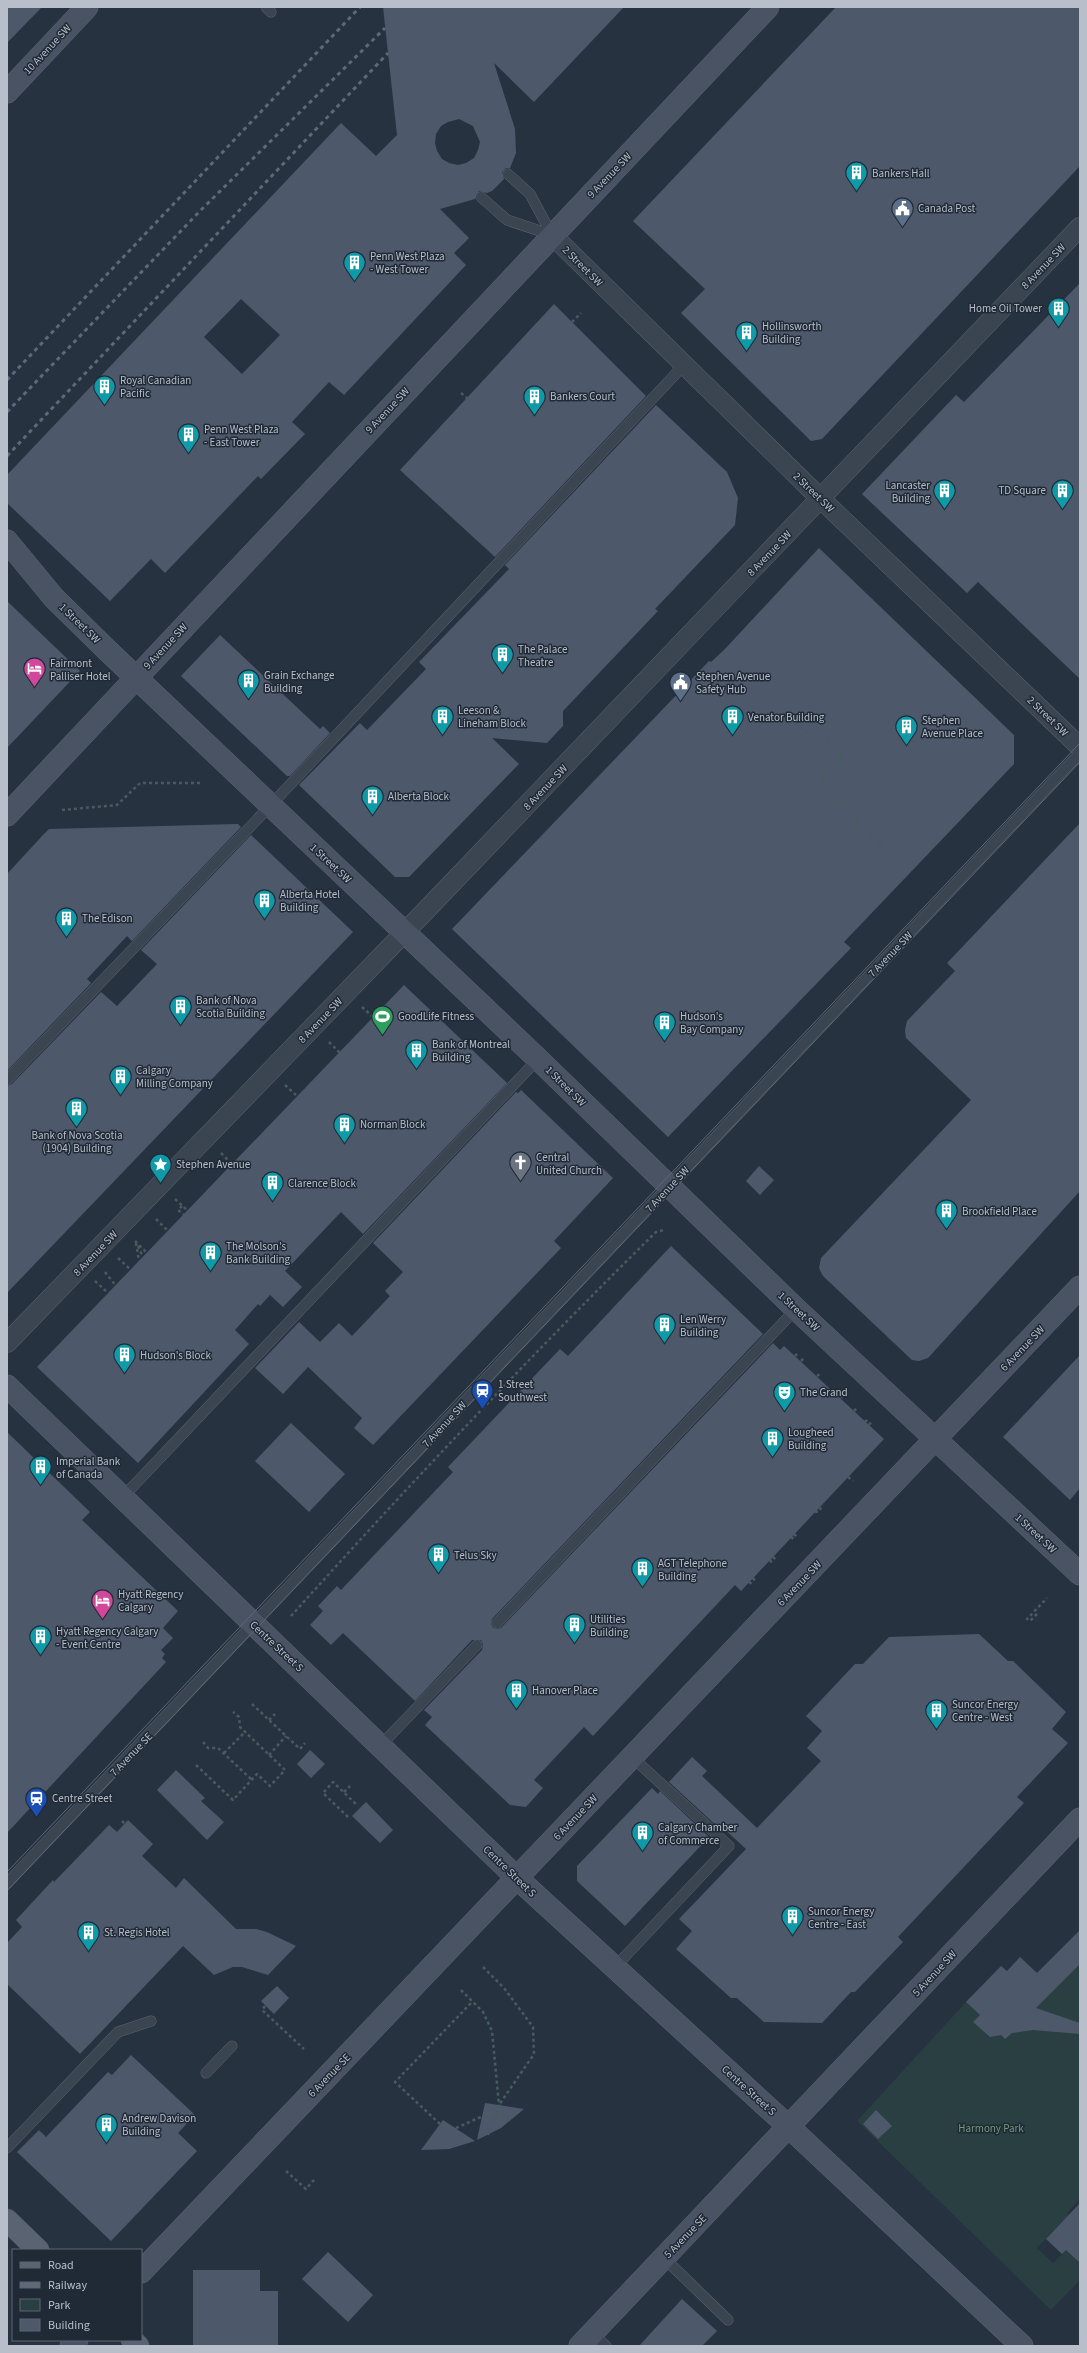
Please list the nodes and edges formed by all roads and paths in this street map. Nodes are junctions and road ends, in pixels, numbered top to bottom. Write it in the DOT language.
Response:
graph roads {
  1 [pos="87,7"];
  2 [pos="768,7"];
  3 [pos="7,92"];
  4 [pos="508,174"];
  5 [pos="481,197"];
  6 [pos="1080,227"];
  7 [pos="552,235"];
  8 [pos="580,313"];
  9 [pos="572,322"];
  10 [pos="684,365"];
  11 [pos="461,393"];
  12 [pos="467,398"];
  13 [pos="821,499"];
  14 [pos="7,541"];
  15 [pos="7,563"];
  16 [pos="54,598"];
  17 [pos="136,677"];
  18 [pos="789,711"];
  19 [pos="809,730"];
  20 [pos="827,739"];
  21 [pos="1080,747"];
  22 [pos="1080,753"];
  23 [pos="201,783"];
  24 [pos="270,806"];
  25 [pos="62,810"];
  26 [pos="7,815"];
  27 [pos="884,844"];
  28 [pos="404,933"];
  29 [pos="538,1059"];
  30 [pos="7,1080"];
  31 [pos="668,1186"];
  32 [pos="182,1206"];
  33 [pos="184,1215"];
  34 [pos="664,1230"];
  35 [pos="143,1257"];
  36 [pos="140,1262"];
  37 [pos="1080,1287"];
  38 [pos="796,1309"];
  39 [pos="7,1343"];
  40 [pos="800,1352"];
  41 [pos="795,1356"];
  42 [pos="805,1357"];
  43 [pos="801,1361"];
  44 [pos="821,1372"];
  45 [pos="817,1376"];
  46 [pos="7,1386"];
  47 [pos="838,1389"];
  48 [pos="835,1393"];
  49 [pos="844,1394"];
  50 [pos="840,1398"];
  51 [pos="858,1408"];
  52 [pos="854,1411"];
  53 [pos="869,1418"];
  54 [pos="865,1422"];
  55 [pos="872,1422"];
  56 [pos="869,1425"];
  57 [pos="935,1440"];
  58 [pos="848,1477"];
  59 [pos="853,1481"];
  60 [pos="122,1498"];
  61 [pos="821,1506"];
  62 [pos="815,1512"];
  63 [pos="794,1534"];
  64 [pos="791,1537"];
  65 [pos="798,1538"];
  66 [pos="795,1540"];
  67 [pos="773,1557"];
  68 [pos="770,1560"];
  69 [pos="776,1560"];
  70 [pos="772,1563"];
  71 [pos="1080,1574"];
  72 [pos="1047,1598"];
  73 [pos="1037,1614"];
  74 [pos="291,1616"];
  75 [pos="497,1623"];
  76 [pos="254,1625"];
  77 [pos="477,1645"];
  78 [pos="252,1704"];
  79 [pos="233,1712"];
  80 [pos="275,1714"];
  81 [pos="269,1720"];
  82 [pos="245,1732"];
  83 [pos="286,1736"];
  84 [pos="203,1742"];
  85 [pos="305,1743"];
  86 [pos="382,1745"];
  87 [pos="224,1753"];
  88 [pos="269,1755"];
  89 [pos="632,1757"];
  90 [pos="196,1765"];
  91 [pos="252,1780"];
  92 [pos="350,1786"];
  93 [pos="344,1792"];
  94 [pos="358,1806"];
  95 [pos="348,1817"];
  96 [pos="1080,1819"];
  97 [pos="122,1821"];
  98 [pos="125,1824"];
  99 [pos="517,1878"];
  100 [pos="7,1883"];
  101 [pos="483,1967"];
  102 [pos="615,1967"];
  103 [pos="462,1990"];
  104 [pos="472,2001"];
  105 [pos="265,2006"];
  106 [pos="151,2021"];
  107 [pos="232,2046"];
  108 [pos="304,2049"];
  109 [pos="206,2073"];
  110 [pos="500,2105"];
  111 [pos="495,2118"];
  112 [pos="511,2120"];
  113 [pos="440,2124"];
  114 [pos="789,2127"];
  115 [pos="456,2128"];
  116 [pos="488,2135"];
  117 [pos="7,2148"];
  118 [pos="286,2171"];
  119 [pos="314,2180"];
  120 [pos="7,2220"];
  121 [pos="37,2249"];
  122 [pos="664,2258"];
  123 [pos="142,2271"];
  124 [pos="728,2320"];
  125 [pos="593,2342"];
  126 [pos="1022,2346"];
  1 -- 3 [label="main road, 10 Avenue SW"];
  2 -- 7 [label="main road, 9 Avenue SW"];
  4 -- 7 [label="lane"];
  5 -- 7 [label="lane"];
  6 -- 13 [label="street, 8 Avenue SW"];
  7 -- 10 [label="street, 2 Street SW"];
  7 -- 17 [label="main road, 9 Avenue SW"];
  8 -- 9 [label="path"];
  10 -- 13 [label="street, 2 Street SW"];
  10 -- 24 [label="lane"];
  11 -- 12 [label="path"];
  13 -- 21 [label="street, 2 Street SW"];
  13 -- 28 [label="street, 8 Avenue SW"];
  14 -- 16 [label="main road, 1 Street SW"];
  15 -- 16 [label="main road, 1 Street SW"];
  16 -- 17 [label="main road, 1 Street SW"];
  17 -- 24 [label="main road, 1 Street SW"];
  17 -- 26 [label="main road, 9 Avenue SW"];
  18 -- 19 [label="path"];
  20 -- 27 [label="path"];
  22 -- 31 [label="lane, 7 Avenue SW"];
  23 -- 25 [label="path"];
  24 -- 28 [label="main road, 1 Street SW"];
  24 -- 30 [label="lane"];
  28 -- 29 [label="main road, 1 Street SW"];
  28 -- 39 [label="street, 8 Avenue SW"];
  29 -- 31 [label="main road, 1 Street SW"];
  29 -- 60 [label="lane"];
  31 -- 38 [label="main road, 1 Street SW"];
  31 -- 76 [label="lane, 7 Avenue SW"];
  32 -- 33 [label="path"];
  34 -- 74 [label="path"];
  35 -- 36 [label="path"];
  37 -- 57 [label="main road, 6 Avenue SW"];
  38 -- 57 [label="main road, 1 Street SW"];
  38 -- 75 [label="lane"];
  40 -- 41 [label="path"];
  42 -- 43 [label="path"];
  44 -- 45 [label="path"];
  46 -- 60 [label="main road, Centre Street S"];
  47 -- 48 [label="path"];
  49 -- 50 [label="path"];
  51 -- 52 [label="path"];
  53 -- 54 [label="path"];
  55 -- 56 [label="path"];
  57 -- 71 [label="main road, 1 Street SW"];
  57 -- 89 [label="main road, 6 Avenue SW"];
  58 -- 59 [label="path"];
  60 -- 76 [label="main road, Centre Street S"];
  61 -- 62 [label="path"];
  63 -- 65 [label="path"];
  64 -- 66 [label="path"];
  67 -- 69 [label="path"];
  68 -- 70 [label="path"];
  72 -- 73 [label="path"];
  76 -- 86 [label="main road, Centre Street S"];
  76 -- 100 [label="lane, 7 Avenue SE"];
  77 -- 86 [label="lane"];
  78 -- 81 [label="path"];
  79 -- 82 [label="path"];
  80 -- 81 [label="path"];
  81 -- 83 [label="path"];
  82 -- 87 [label="path"];
  82 -- 88 [label="path"];
  83 -- 85 [label="path"];
  83 -- 88 [label="path"];
  84 -- 87 [label="path"];
  86 -- 99 [label="main road, Centre Street S"];
  87 -- 91 [label="path"];
  88 -- 91 [label="path"];
  89 -- 99 [label="main road, 6 Avenue SW"];
  89 -- 102 [label="lane"];
  90 -- 91 [label="path"];
  92 -- 93 [label="path"];
  93 -- 94 [label="path"];
  93 -- 95 [label="path"];
  96 -- 114 [label="main road, 5 Avenue SW"];
  97 -- 98 [label="path"];
  99 -- 102 [label="main road, Centre Street S"];
  99 -- 123 [label="main road, 6 Avenue SE"];
  101 -- 110 [label="path"];
  102 -- 114 [label="main road, Centre Street S"];
  103 -- 104 [label="path"];
  104 -- 110 [label="path"];
  104 -- 113 [label="path"];
  105 -- 108 [label="path"];
  106 -- 117 [label="lane"];
  107 -- 109 [label="lane"];
  110 -- 111 [label="path"];
  111 -- 112 [label="path"];
  111 -- 115 [label="path"];
  111 -- 116 [label="path"];
  114 -- 122 [label="main road, 5 Avenue SE"];
  114 -- 126 [label="main road, Centre Street S"];
  118 -- 119 [label="path"];
  120 -- 121 [label="main road"];
  122 -- 124 [label="lane"];
  122 -- 125 [label="main road, 5 Avenue SE"];
}
